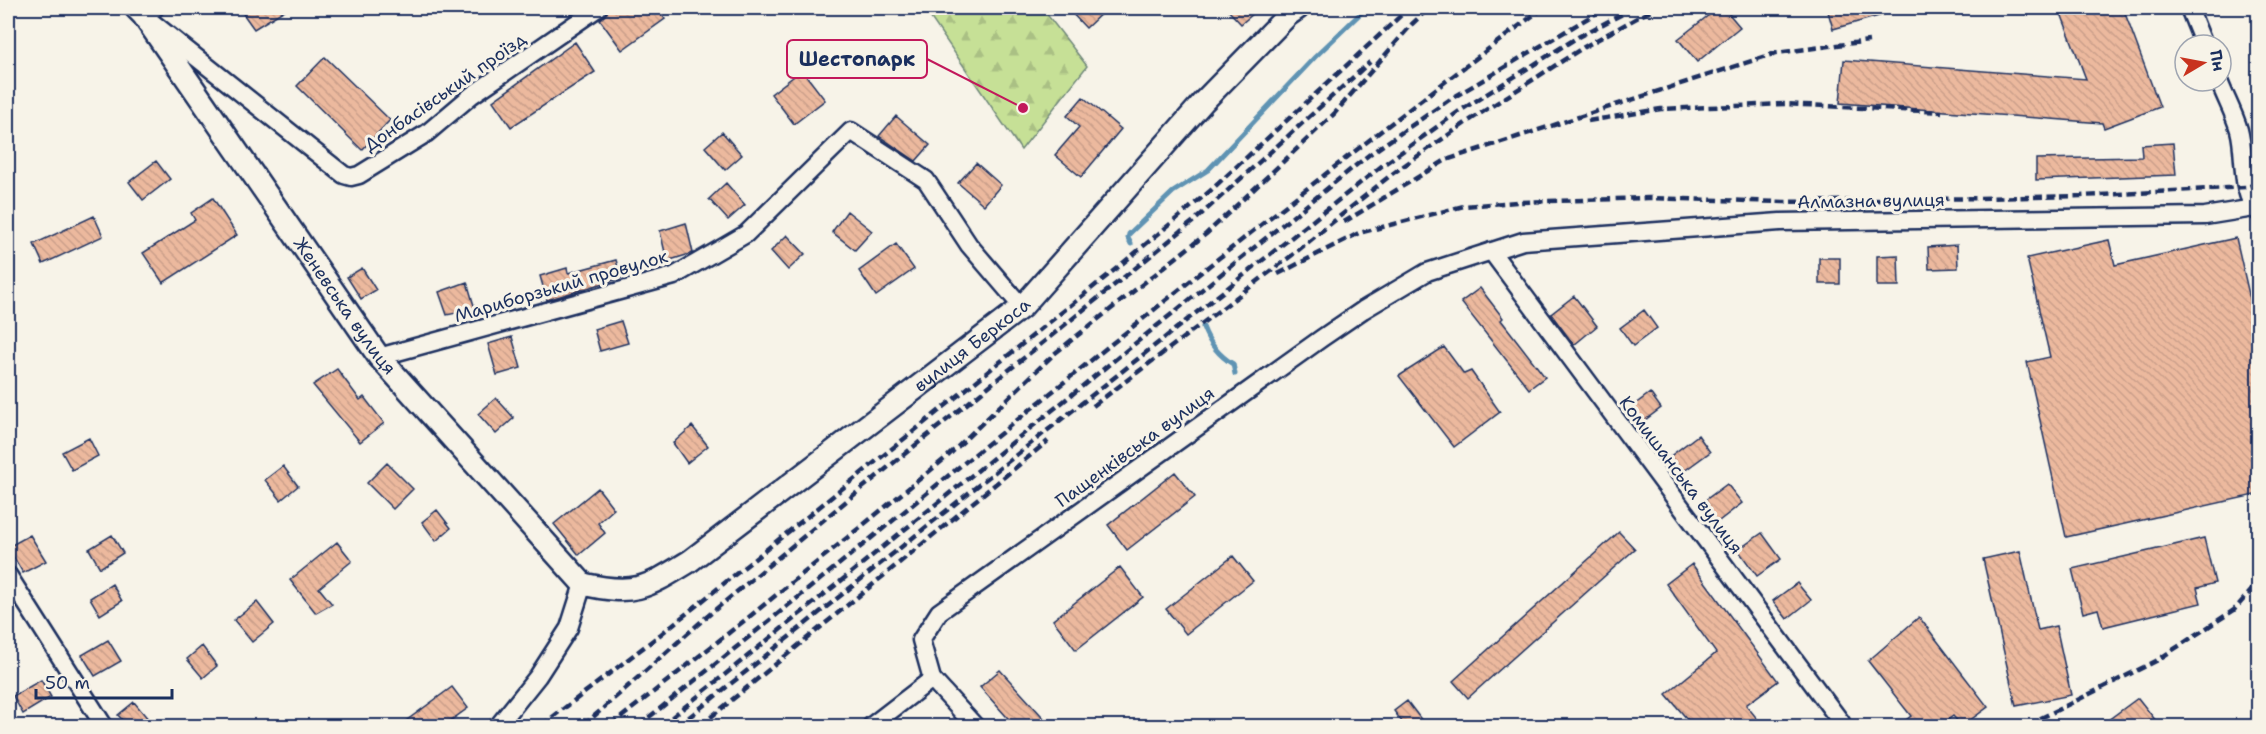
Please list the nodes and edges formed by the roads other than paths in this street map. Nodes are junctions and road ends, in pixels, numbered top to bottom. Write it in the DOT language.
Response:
graph roads {
  1 [pos="598,8"];
  2 [pos="1298,8"];
  3 [pos="2189,8"];
  4 [pos="145,10"];
  5 [pos="2199,33"];
  6 [pos="2224,93"];
  7 [pos="2256,210"];
  8 [pos="1491,251"];
  9 [pos="1022,307"];
  10 [pos="379,357"];
  11 [pos="8,575"];
  12 [pos="583,584"];
  13 [pos="932,679"];
  14 [pos="1841,722"];
  15 [pos="104,726"];
  16 [pos="498,726"];
  17 [pos="871,726"];
  18 [pos="975,726"];
  1 -- 4 [label="street, Донбасівський проїзд"];
  2 -- 9 [label="street, вулиця Беркоса"];
  3 -- 5 [label="street"];
  4 -- 10 [label="street, Женевська вулиця"];
  6 -- 7 [label="street"];
  7 -- 8 [label="street, Алмазна вулиця"];
  8 -- 13 [label="street, Пащенківська вулиця"];
  8 -- 14 [label="street, Комишанська вулиця"];
  9 -- 10 [label="street, Мариборзький провулок"];
  9 -- 12 [label="street, вулиця Беркоса"];
  10 -- 12 [label="street, Женевська вулиця"];
  11 -- 15 [label="street"];
  12 -- 16 [label="street"];
  13 -- 17 [label="street"];
  13 -- 18 [label="street"];
}
